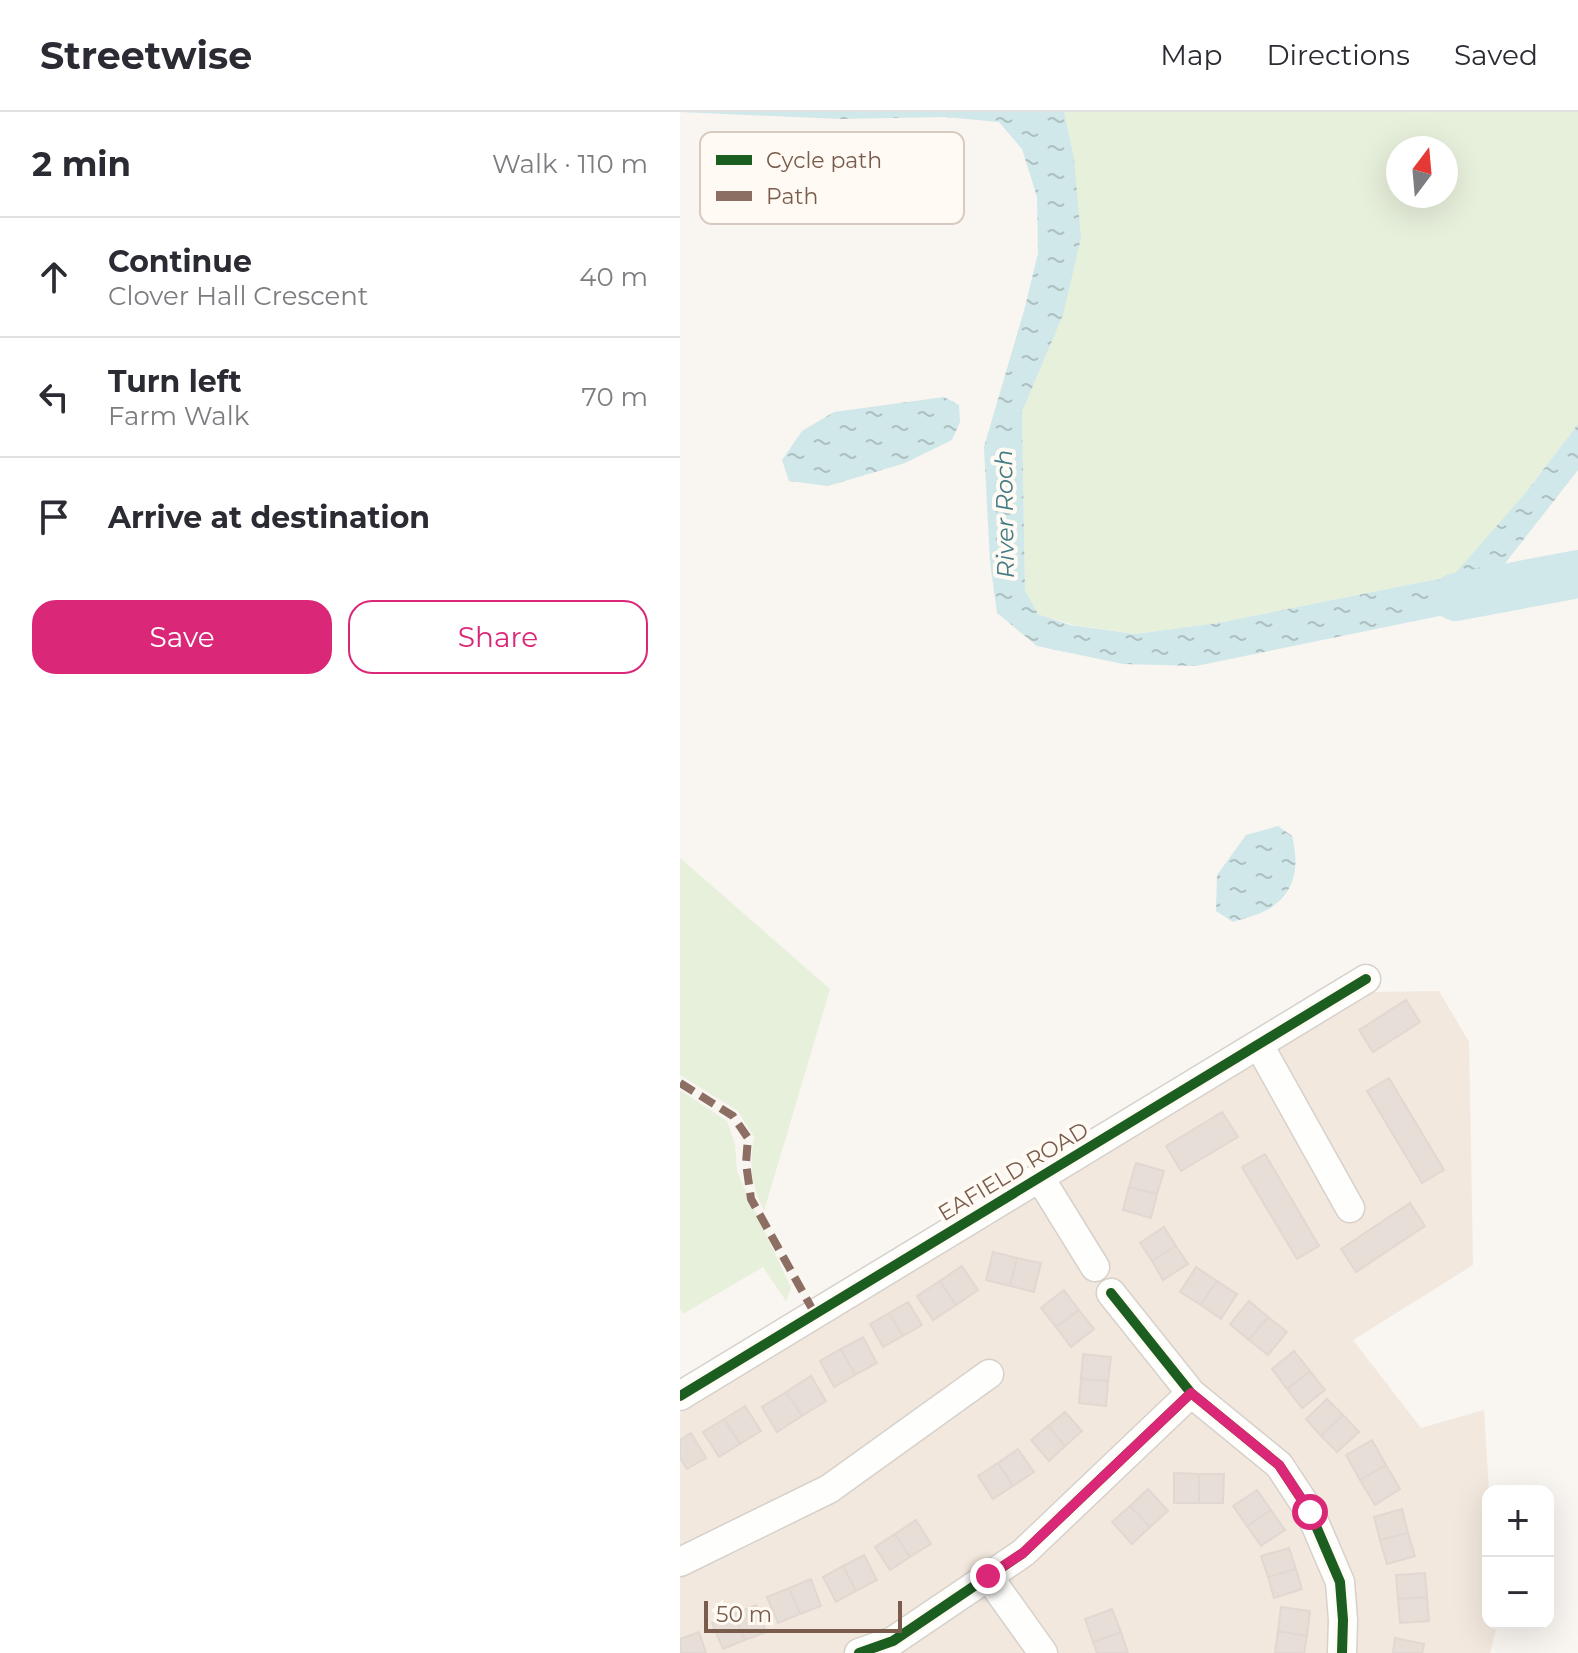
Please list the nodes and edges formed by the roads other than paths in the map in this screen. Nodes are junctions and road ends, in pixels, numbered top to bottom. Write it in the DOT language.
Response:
graph roads {
  1 [pos="1366,979"];
  2 [pos="1259,1045"];
  3 [pos="1040,1178"];
  4 [pos="1350,1208"];
  5 [pos="1095,1267"];
  6 [pos="1111,1293"];
  7 [pos="989,1374"];
  8 [pos="682,1392"];
  9 [pos="1191,1393"];
  10 [pos="680,1562"];
  11 [pos="988,1576"];
  12 [pos="859,1653"];
  13 [pos="1043,1653"];
  14 [pos="1342,1653"];
  1 -- 2 [label="street, EAFIELD ROAD"];
  2 -- 3 [label="street, EAFIELD ROAD"];
  2 -- 4 [label="street"];
  3 -- 5 [label="street"];
  3 -- 8 [label="street, EAFIELD ROAD"];
  6 -- 9 [label="street"];
  7 -- 10 [label="street"];
  9 -- 11 [label="street"];
  9 -- 14 [label="street"];
  11 -- 12 [label="street"];
  11 -- 13 [label="street"];
}
